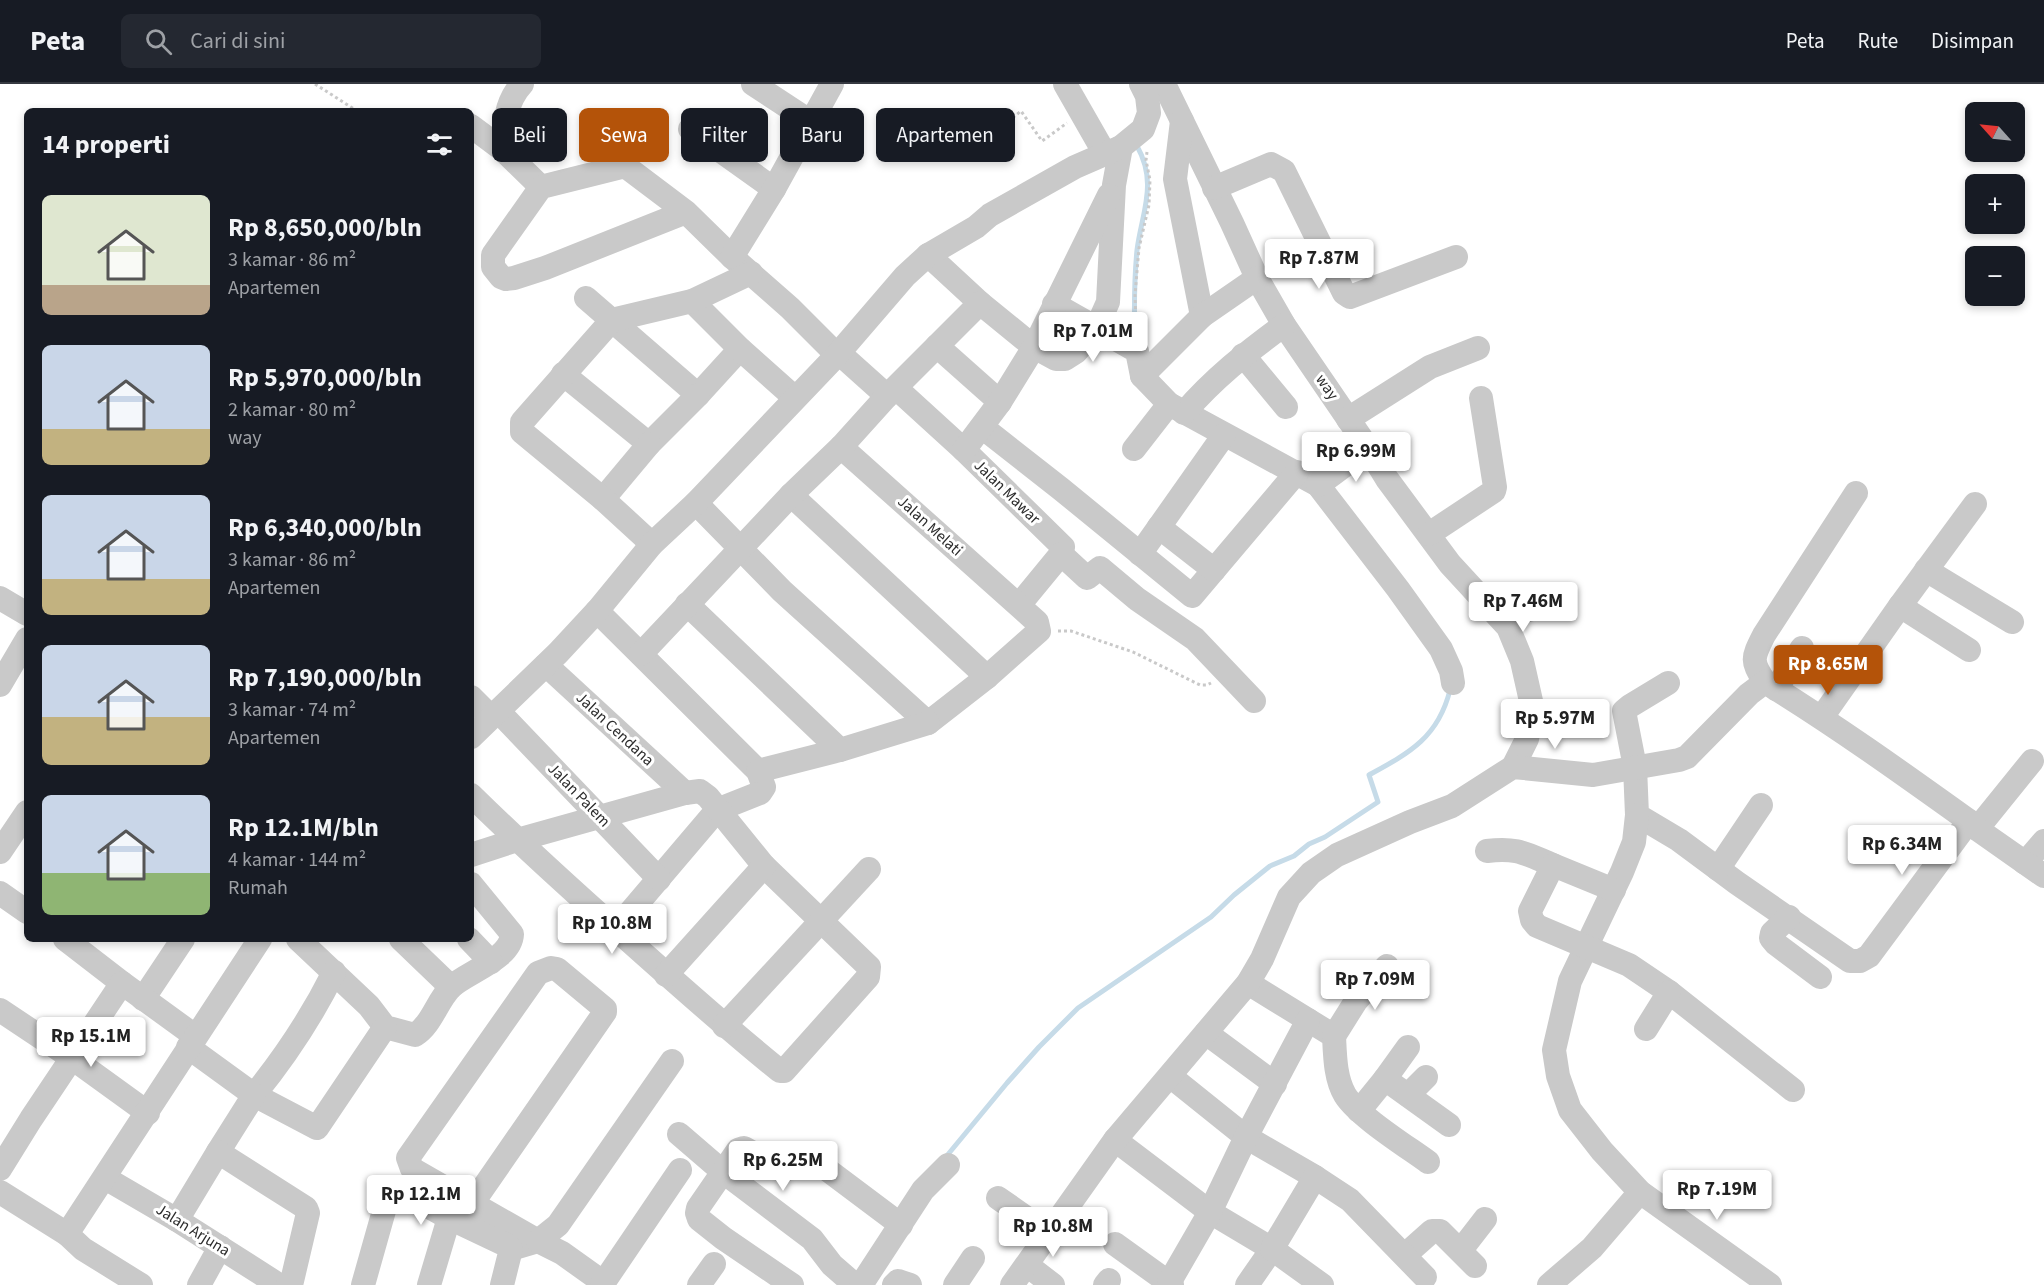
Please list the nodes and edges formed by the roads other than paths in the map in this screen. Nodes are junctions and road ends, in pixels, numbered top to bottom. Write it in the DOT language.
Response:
graph roads {
  1 [pos="522,84"];
  2 [pos="753,84"];
  3 [pos="832,84"];
  4 [pos="1065,84"];
  5 [pos="1141,84"];
  6 [pos="1164,84"];
  7 [pos="509,108"];
  8 [pos="790,108"];
  9 [pos="819,108"];
  10 [pos="1182,121"];
  11 [pos="474,128"];
  12 [pos="492,142"];
  13 [pos="1113,151"];
  14 [pos="515,162"];
  15 [pos="736,162"];
  16 [pos="789,162"];
  17 [pos="1114,185"];
  18 [pos="541,187"];
  19 [pos="1214,188"];
  20 [pos="774,189"];
  21 [pos="686,212"];
  22 [pos="928,255"];
  23 [pos="732,257"];
  24 [pos="1456,257"];
  25 [pos="751,273"];
  26 [pos="1257,278"];
  27 [pos="586,298"];
  28 [pos="692,302"];
  29 [pos="980,303"];
  30 [pos="1054,304"];
  31 [pos="1202,316"];
  32 [pos="612,320"];
  33 [pos="1284,325"];
  34 [pos="1096,329"];
  35 [pos="938,346"];
  36 [pos="1034,347"];
  37 [pos="1478,348"];
  38 [pos="740,349"];
  39 [pos="838,354"];
  40 [pos="1243,355"];
  41 [pos="563,374"];
  42 [pos="1142,376"];
  43 [pos="891,392"];
  44 [pos="698,395"];
  45 [pos="795,398"];
  46 [pos="1481,398"];
  47 [pos="1000,402"];
  48 [pos="1286,406"];
  49 [pos="1177,408"];
  50 [pos="1348,418"];
  51 [pos="982,427"];
  52 [pos="1224,435"];
  53 [pos="649,444"];
  54 [pos="841,447"];
  55 [pos="1368,448"];
  56 [pos="1134,449"];
  57 [pos="964,450"];
  58 [pos="1297,472"];
  59 [pos="1318,485"];
  60 [pos="1856,493"];
  61 [pos="790,495"];
  62 [pos="603,499"];
  63 [pos="696,503"];
  64 [pos="1975,504"];
  65 [pos="1159,527"];
  66 [pos="1429,534"];
  67 [pos="652,544"];
  68 [pos="739,549"];
  69 [pos="1061,554"];
  70 [pos="1140,554"];
  71 [pos="1214,570"];
  72 [pos="1926,570"];
  73 [pos="0,598"];
  74 [pos="687,604"];
  75 [pos="1019,605"];
  76 [pos="1900,606"];
  77 [pos="1536,608"];
  78 [pos="597,611"];
  79 [pos="24,612"];
  80 [pos="1500,617"];
  81 [pos="2012,622"];
  82 [pos="24,644"];
  83 [pos="1802,648"];
  84 [pos="1969,650"];
  85 [pos="641,654"];
  86 [pos="546,665"];
  87 [pos="987,677"];
  88 [pos="1453,683"];
  89 [pos="1668,683"];
  90 [pos="0,685"];
  91 [pos="1770,685"];
  92 [pos="474,700"];
  93 [pos="1254,701"];
  94 [pos="495,714"];
  95 [pos="1822,717"];
  96 [pos="928,723"];
  97 [pos="474,734"];
  98 [pos="840,750"];
  99 [pos="2032,761"];
  100 [pos="1513,767"];
  101 [pos="1635,767"];
  102 [pos="758,771"];
  103 [pos="685,793"];
  104 [pos="474,798"];
  105 [pos="1761,806"];
  106 [pos="717,810"];
  107 [pos="1637,815"];
  108 [pos="24,816"];
  109 [pos="600,818"];
  110 [pos="1973,825"];
  111 [pos="517,840"];
  112 [pos="2044,841"];
  113 [pos="0,852"];
  114 [pos="1487,852"];
  115 [pos="474,854"];
  116 [pos="1553,865"];
  117 [pos="764,866"];
  118 [pos="869,869"];
  119 [pos="1719,870"];
  120 [pos="2034,870"];
  121 [pos="659,879"];
  122 [pos="474,888"];
  123 [pos="1614,890"];
  124 [pos="0,893"];
  125 [pos="24,910"];
  126 [pos="1789,917"];
  127 [pos="821,921"];
  128 [pos="615,930"];
  129 [pos="69,942"];
  130 [pos="181,942"];
  131 [pos="258,942"];
  132 [pos="301,942"];
  133 [pos="404,942"];
  134 [pos="472,942"];
  135 [pos="1586,947"];
  136 [pos="491,962"];
  137 [pos="1387,966"];
  138 [pos="334,972"];
  139 [pos="666,975"];
  140 [pos="1820,977"];
  141 [pos="122,983"];
  142 [pos="1248,983"];
  143 [pos="451,987"];
  144 [pos="1669,992"];
  145 [pos="143,999"];
  146 [pos="0,1010"];
  147 [pos="1308,1020"];
  148 [pos="724,1026"];
  149 [pos="385,1027"];
  150 [pos="1646,1029"];
  151 [pos="1206,1033"];
  152 [pos="1334,1036"];
  153 [pos="191,1041"];
  154 [pos="1408,1047"];
  155 [pos="72,1058"];
  156 [pos="672,1061"];
  157 [pos="1170,1076"];
  158 [pos="1426,1077"];
  159 [pos="1385,1079"];
  160 [pos="1275,1084"];
  161 [pos="1793,1090"];
  162 [pos="254,1095"];
  163 [pos="1408,1095"];
  164 [pos="1359,1110"];
  165 [pos="148,1113"];
  166 [pos="1449,1125"];
  167 [pos="679,1134"];
  168 [pos="1246,1137"];
  169 [pos="1115,1140"];
  170 [pos="218,1152"];
  171 [pos="1428,1162"];
  172 [pos="948,1165"];
  173 [pos="0,1169"];
  174 [pos="680,1170"];
  175 [pos="722,1171"];
  176 [pos="1315,1177"];
  177 [pos="105,1178"];
  178 [pos="0,1192"];
  179 [pos="1640,1192"];
  180 [pos="998,1198"];
  181 [pos="472,1204"];
  182 [pos="1210,1212"];
  183 [pos="449,1218"];
  184 [pos="1485,1219"];
  185 [pos="177,1220"];
  186 [pos="901,1225"];
  187 [pos="1048,1233"];
  188 [pos="67,1234"];
  189 [pos="538,1241"];
  190 [pos="1115,1244"];
  191 [pos="220,1247"];
  192 [pos="511,1249"];
  193 [pos="1272,1249"];
  194 [pos="1405,1256"];
  195 [pos="972,1258"];
  196 [pos="714,1264"];
  197 [pos="1141,1276"];
  198 [pos="1425,1277"];
  199 [pos="1021,1279"];
  200 [pos="603,1284"];
  201 [pos="1171,1284"];
  202 [pos="141,1285"];
  203 [pos="199,1285"];
  204 [pos="279,1285"];
  205 [pos="288,1285"];
  206 [pos="363,1285"];
  207 [pos="429,1285"];
  208 [pos="502,1285"];
  209 [pos="699,1285"];
  210 [pos="792,1285"];
  211 [pos="855,1285"];
  212 [pos="861,1285"];
  213 [pos="894,1285"];
  214 [pos="910,1285"];
  215 [pos="955,1285"];
  216 [pos="1053,1285"];
  217 [pos="1247,1285"];
  218 [pos="1322,1285"];
  219 [pos="1549,1285"];
  220 [pos="1770,1285"];
  1 -- 7 [label="street"];
  2 -- 8 [label="street"];
  3 -- 9 [label="street"];
  4 -- 13 [label="street"];
  5 -- 13 [label="street"];
  6 -- 10 [label="street, way"];
  10 -- 19 [label="street, way"];
  10 -- 31 [label="street"];
  11 -- 12 [label="street"];
  13 -- 17 [label="street"];
  13 -- 22 [label="street"];
  14 -- 18 [label="street"];
  15 -- 20 [label="street"];
  16 -- 20 [label="street"];
  17 -- 30 [label="street"];
  17 -- 34 [label="street"];
  18 -- 21 [label="street, Jalan Mawar"];
  18 -- 21 [label="street"];
  19 -- 24 [label="street"];
  19 -- 26 [label="street, way"];
  20 -- 23 [label="street"];
  21 -- 23 [label="street, Jalan Mawar"];
  22 -- 29 [label="street"];
  22 -- 39 [label="street"];
  23 -- 25 [label="street, Jalan Mawar"];
  25 -- 28 [label="street"];
  25 -- 39 [label="street, Jalan Mawar"];
  26 -- 31 [label="street"];
  26 -- 33 [label="street, way"];
  27 -- 32 [label="street"];
  28 -- 32 [label="street"];
  28 -- 38 [label="street"];
  29 -- 35 [label="street"];
  29 -- 36 [label="street"];
  30 -- 34 [label="street"];
  30 -- 36 [label="street"];
  31 -- 42 [label="street"];
  32 -- 41 [label="street"];
  32 -- 44 [label="street"];
  33 -- 40 [label="street"];
  33 -- 50 [label="street, way"];
  34 -- 36 [label="street"];
  34 -- 42 [label="street"];
  35 -- 43 [label="street"];
  35 -- 47 [label="street"];
  36 -- 47 [label="street"];
  37 -- 50 [label="street"];
  38 -- 44 [label="street"];
  38 -- 45 [label="street"];
  39 -- 43 [label="street, Jalan Mawar"];
  39 -- 45 [label="street"];
  40 -- 48 [label="street"];
  40 -- 49 [label="street"];
  41 -- 53 [label="street"];
  41 -- 62 [label="street"];
  42 -- 49 [label="street"];
  43 -- 54 [label="street"];
  43 -- 57 [label="street, Jalan Mawar"];
  44 -- 53 [label="street"];
  45 -- 63 [label="street"];
  46 -- 66 [label="street"];
  47 -- 51 [label="street"];
  49 -- 52 [label="street"];
  49 -- 56 [label="street"];
  50 -- 55 [label="street, way"];
  51 -- 57 [label="street"];
  51 -- 70 [label="street"];
  52 -- 58 [label="street"];
  52 -- 65 [label="street"];
  53 -- 62 [label="street"];
  54 -- 61 [label="street"];
  54 -- 75 [label="street, Jalan Melati"];
  55 -- 59 [label="street"];
  55 -- 66 [label="street, way"];
  57 -- 69 [label="street, Jalan Mawar"];
  58 -- 59 [label="street"];
  58 -- 71 [label="street"];
  59 -- 88 [label="street"];
  60 -- 91 [label="street"];
  61 -- 68 [label="street"];
  61 -- 87 [label="street"];
  62 -- 67 [label="street"];
  63 -- 67 [label="street"];
  63 -- 68 [label="street"];
  64 -- 72 [label="street"];
  65 -- 70 [label="street"];
  65 -- 71 [label="street"];
  66 -- 80 [label="street, way"];
  67 -- 78 [label="street"];
  68 -- 74 [label="street"];
  68 -- 96 [label="street"];
  69 -- 75 [label="street"];
  69 -- 93 [label="street"];
  70 -- 71 [label="street"];
  72 -- 76 [label="street"];
  72 -- 81 [label="street"];
  73 -- 79 [label="street"];
  74 -- 85 [label="street"];
  74 -- 98 [label="street"];
  75 -- 87 [label="street, Jalan Melati"];
  76 -- 84 [label="street"];
  76 -- 95 [label="street"];
  77 -- 80 [label="street"];
  78 -- 85 [label="street"];
  78 -- 86 [label="street"];
  80 -- 100 [label="street, way"];
  82 -- 90 [label="street"];
  83 -- 91 [label="street"];
  85 -- 102 [label="street"];
  86 -- 94 [label="street"];
  86 -- 103 [label="street, Jalan Cendana"];
  87 -- 96 [label="street"];
  89 -- 101 [label="street"];
  91 -- 95 [label="street"];
  91 -- 101 [label="street"];
  92 -- 94 [label="street, Jalan Palem"];
  94 -- 97 [label="street"];
  94 -- 109 [label="street, Jalan Palem"];
  95 -- 110 [label="street"];
  96 -- 98 [label="street"];
  98 -- 102 [label="street"];
  99 -- 110 [label="street"];
  100 -- 101 [label="street"];
  100 -- 142 [label="street"];
  101 -- 107 [label="street"];
  102 -- 106 [label="street"];
  103 -- 106 [label="street"];
  103 -- 109 [label="street"];
  104 -- 111 [label="street"];
  105 -- 119 [label="street"];
  106 -- 117 [label="street"];
  106 -- 121 [label="street"];
  107 -- 119 [label="street"];
  107 -- 123 [label="street"];
  108 -- 113 [label="street"];
  109 -- 111 [label="street"];
  109 -- 121 [label="street, Jalan Palem"];
  110 -- 120 [label="street"];
  110 -- 126 [label="street"];
  111 -- 115 [label="street"];
  111 -- 128 [label="street"];
  112 -- 120 [label="street"];
  114 -- 116 [label="street"];
  116 -- 123 [label="street"];
  116 -- 135 [label="street"];
  117 -- 127 [label="street"];
  117 -- 139 [label="street"];
  118 -- 127 [label="street"];
  119 -- 126 [label="street"];
  121 -- 128 [label="street"];
  122 -- 136 [label="street"];
  123 -- 135 [label="street"];
  124 -- 125 [label="street"];
  126 -- 140 [label="street"];
  127 -- 148 [label="street"];
  127 -- 148 [label="street"];
  128 -- 139 [label="street"];
  129 -- 141 [label="street"];
  130 -- 145 [label="street"];
  131 -- 153 [label="street"];
  132 -- 138 [label="street"];
  133 -- 143 [label="street"];
  134 -- 136 [label="street"];
  135 -- 144 [label="street"];
  135 -- 179 [label="street"];
  136 -- 143 [label="street"];
  137 -- 152 [label="street"];
  138 -- 149 [label="street"];
  138 -- 162 [label="street"];
  139 -- 148 [label="street"];
  141 -- 145 [label="street"];
  141 -- 155 [label="street"];
  142 -- 147 [label="street"];
  142 -- 151 [label="street"];
  143 -- 149 [label="street"];
  144 -- 150 [label="street"];
  144 -- 161 [label="street"];
  145 -- 153 [label="street"];
  146 -- 155 [label="street"];
  147 -- 152 [label="street"];
  147 -- 160 [label="street"];
  149 -- 162 [label="street"];
  151 -- 157 [label="street"];
  151 -- 160 [label="street"];
  152 -- 164 [label="street"];
  153 -- 162 [label="street"];
  153 -- 165 [label="street"];
  154 -- 159 [label="street"];
  155 -- 165 [label="street"];
  155 -- 173 [label="street"];
  156 -- 189 [label="street"];
  157 -- 168 [label="street"];
  157 -- 169 [label="street"];
  158 -- 163 [label="street"];
  159 -- 163 [label="street"];
  159 -- 164 [label="street"];
  160 -- 168 [label="street"];
  162 -- 170 [label="street"];
  163 -- 166 [label="street"];
  164 -- 171 [label="street"];
  165 -- 177 [label="street"];
  167 -- 175 [label="street"];
  168 -- 176 [label="street"];
  168 -- 182 [label="street"];
  169 -- 182 [label="street"];
  169 -- 187 [label="street"];
  170 -- 185 [label="street"];
  170 -- 205 [label="street"];
  172 -- 186 [label="street"];
  174 -- 200 [label="street"];
  175 -- 186 [label="street"];
  175 -- 210 [label="street"];
  175 -- 211 [label="street"];
  176 -- 193 [label="street"];
  176 -- 194 [label="street"];
  177 -- 185 [label="street, Jalan Arjuna"];
  177 -- 188 [label="street"];
  178 -- 188 [label="street"];
  179 -- 219 [label="street"];
  179 -- 220 [label="street"];
  180 -- 187 [label="street"];
  181 -- 181 [label="street"];
  181 -- 189 [label="street"];
  182 -- 193 [label="street"];
  182 -- 201 [label="street"];
  183 -- 192 [label="street"];
  183 -- 206 [label="street"];
  183 -- 207 [label="street"];
  184 -- 194 [label="street"];
  185 -- 191 [label="street, Jalan Arjuna"];
  186 -- 212 [label="street"];
  187 -- 199 [label="street"];
  188 -- 202 [label="street"];
  189 -- 192 [label="street"];
  189 -- 200 [label="street"];
  190 -- 197 [label="street"];
  191 -- 203 [label="street"];
  191 -- 204 [label="street, Jalan Arjuna"];
  192 -- 208 [label="street"];
  193 -- 217 [label="street"];
  193 -- 218 [label="street"];
  194 -- 198 [label="street"];
  195 -- 215 [label="street"];
  196 -- 209 [label="street"];
  197 -- 201 [label="street"];
  199 -- 216 [label="street"];
  213 -- 214 [label="street"];
}
